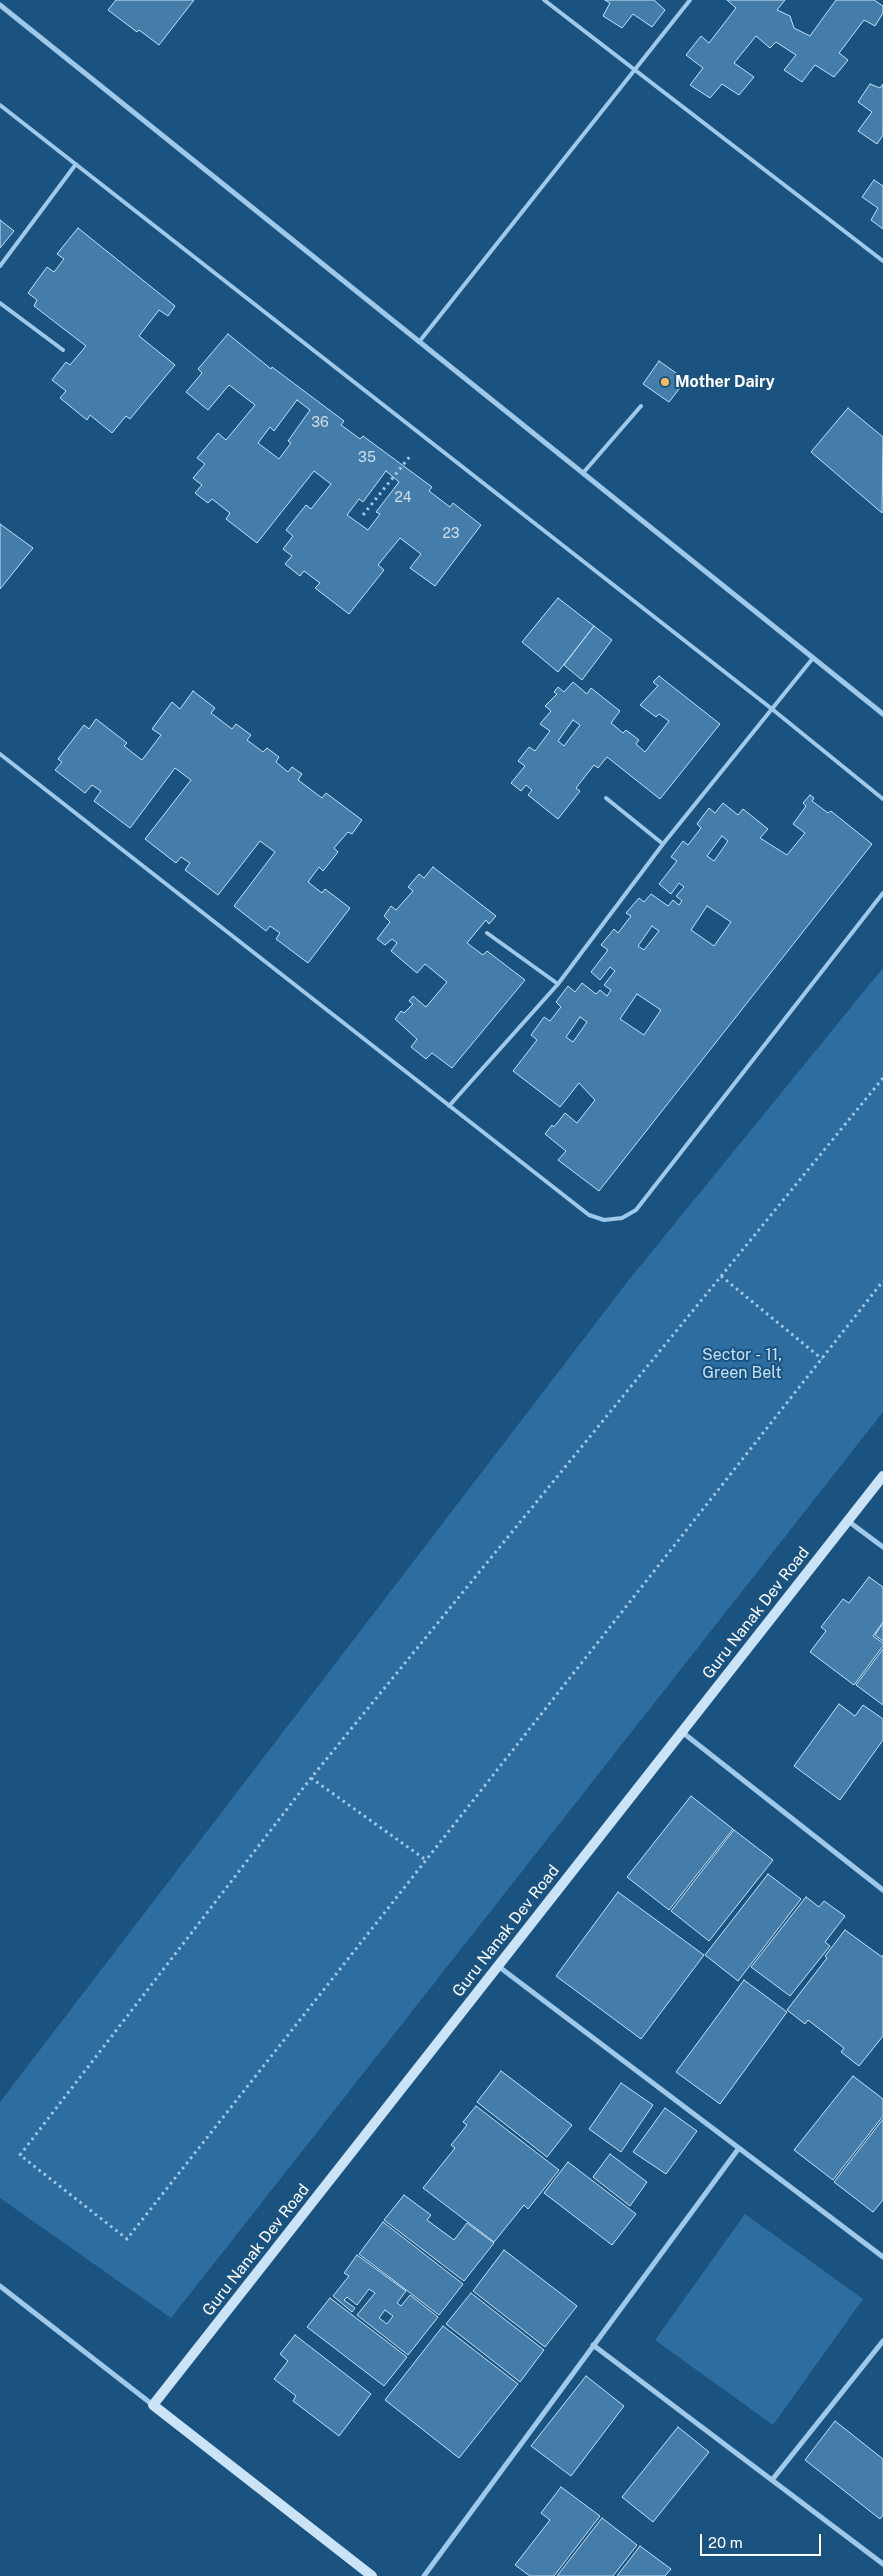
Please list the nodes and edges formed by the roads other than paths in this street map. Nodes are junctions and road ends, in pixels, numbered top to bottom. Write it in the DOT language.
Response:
graph roads {
  1 [pos="544,0"];
  2 [pos="690,0"];
  3 [pos="0,5"];
  4 [pos="635,70"];
  5 [pos="0,104"];
  6 [pos="76,164"];
  7 [pos="883,261"];
  8 [pos="0,266"];
  9 [pos="0,303"];
  10 [pos="419,342"];
  11 [pos="63,350"];
  12 [pos="641,406"];
  13 [pos="583,473"];
  14 [pos="814,658"];
  15 [pos="772,709"];
  16 [pos="883,714"];
  17 [pos="0,754"];
  18 [pos="606,798"];
  19 [pos="883,799"];
  20 [pos="664,844"];
  21 [pos="883,893"];
  22 [pos="487,932"];
  23 [pos="558,984"];
  24 [pos="449,1106"];
  25 [pos="883,1476"];
  26 [pos="848,1520"];
  27 [pos="883,1547"];
  28 [pos="682,1732"];
  29 [pos="883,1890"];
  30 [pos="498,1966"];
  31 [pos="739,2148"];
  32 [pos="883,2258"];
  33 [pos="0,2286"];
  34 [pos="883,2341"];
  35 [pos="594,2345"];
  36 [pos="153,2405"];
  37 [pos="772,2480"];
  38 [pos="883,2564"];
  39 [pos="372,2576"];
  40 [pos="424,2576"];
  1 -- 4 [label="lane"];
  2 -- 4 [label="lane"];
  3 -- 10 [label="street"];
  4 -- 7 [label="lane"];
  4 -- 10 [label="lane"];
  5 -- 6 [label="lane"];
  6 -- 8 [label="lane"];
  6 -- 15 [label="lane"];
  9 -- 11 [label="lane"];
  10 -- 13 [label="street"];
  12 -- 13 [label="lane"];
  13 -- 14 [label="street"];
  14 -- 15 [label="lane"];
  14 -- 16 [label="street"];
  15 -- 19 [label="lane"];
  15 -- 20 [label="lane"];
  17 -- 24 [label="lane"];
  18 -- 20 [label="lane"];
  20 -- 23 [label="lane"];
  21 -- 24 [label="lane"];
  22 -- 23 [label="lane"];
  23 -- 24 [label="lane"];
  25 -- 26 [label="street, Guru Nanak Dev Road"];
  26 -- 27 [label="street"];
  26 -- 28 [label="street, Guru Nanak Dev Road"];
  28 -- 29 [label="street"];
  28 -- 30 [label="street, Guru Nanak Dev Road"];
  30 -- 31 [label="street"];
  30 -- 36 [label="street, Guru Nanak Dev Road"];
  31 -- 32 [label="street"];
  31 -- 35 [label="street"];
  33 -- 36 [label="street"];
  34 -- 37 [label="street"];
  35 -- 37 [label="street"];
  35 -- 40 [label="street"];
  36 -- 39 [label="street"];
  37 -- 38 [label="street"];
}
